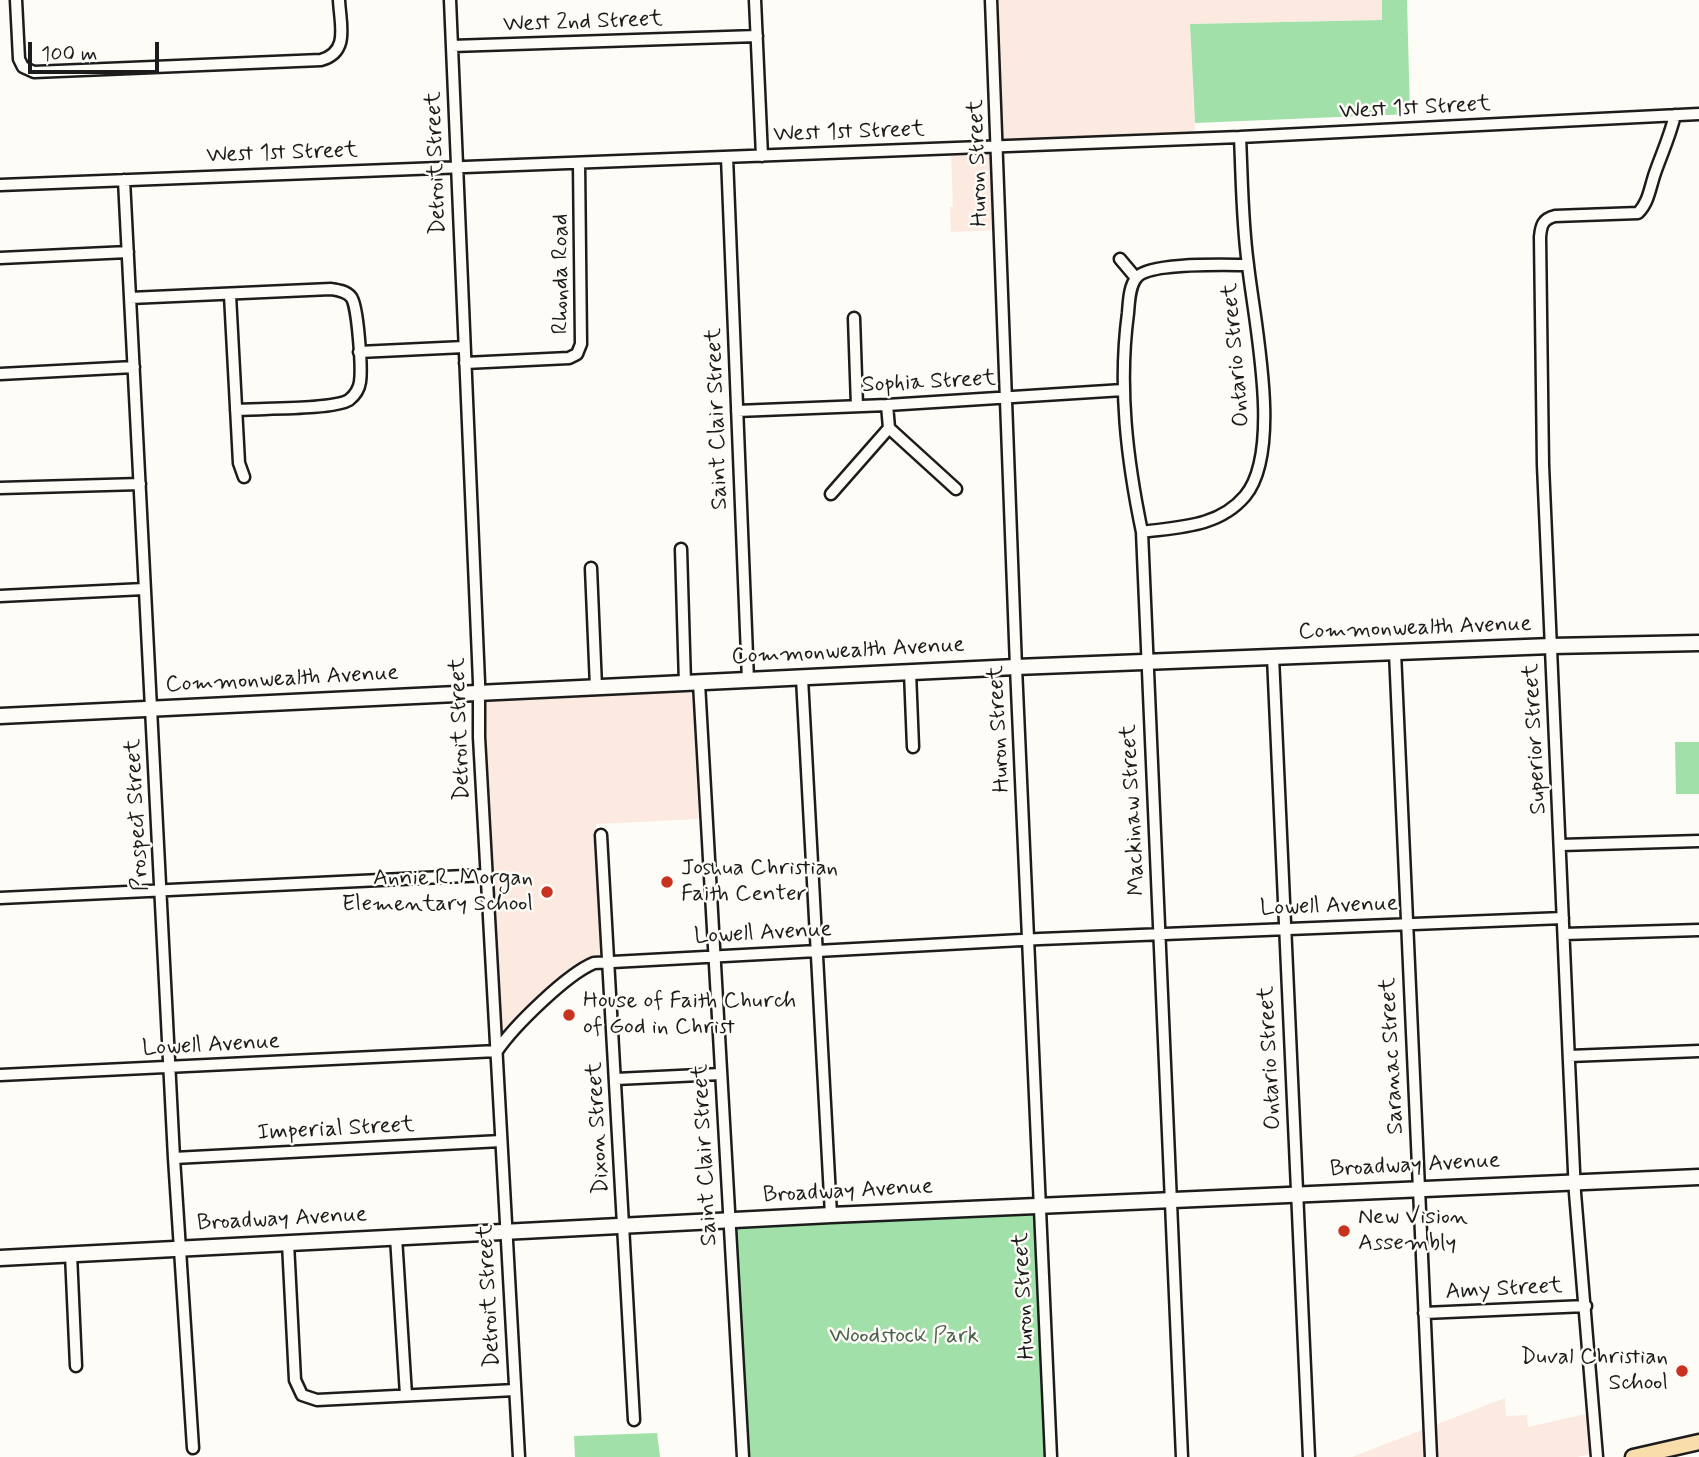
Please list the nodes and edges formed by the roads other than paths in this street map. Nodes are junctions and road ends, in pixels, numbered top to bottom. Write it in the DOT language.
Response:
graph roads {
  1 [pos="16,0"];
  2 [pos="339,0"];
  3 [pos="450,0"];
  4 [pos="755,0"];
  5 [pos="991,0"];
  6 [pos="757,36"];
  7 [pos="452,46"];
  8 [pos="1699,114"];
  9 [pos="1675,116"];
  10 [pos="1240,136"];
  11 [pos="997,146"];
  12 [pos="762,156"];
  13 [pos="727,157"];
  14 [pos="579,163"];
  15 [pos="457,166"];
  16 [pos="124,180"];
  17 [pos="0,185"];
  18 [pos="128,252"];
  19 [pos="0,258"];
  20 [pos="1120,259"];
  21 [pos="1248,265"];
  22 [pos="1136,278"];
  23 [pos="230,295"];
  24 [pos="130,298"];
  25 [pos="854,318"];
  26 [pos="464,347"];
  27 [pos="359,352"];
  28 [pos="465,363"];
  29 [pos="134,367"];
  30 [pos="0,374"];
  31 [pos="1123,390"];
  32 [pos="1007,398"];
  33 [pos="887,405"];
  34 [pos="857,406"];
  35 [pos="236,410"];
  36 [pos="737,411"];
  37 [pos="888,428"];
  38 [pos="244,477"];
  39 [pos="140,484"];
  40 [pos="0,488"];
  41 [pos="956,489"];
  42 [pos="831,494"];
  43 [pos="1142,532"];
  44 [pos="681,549"];
  45 [pos="591,568"];
  46 [pos="144,590"];
  47 [pos="0,596"];
  48 [pos="1699,643"];
  49 [pos="1551,646"];
  50 [pos="1395,652"];
  51 [pos="1273,657"];
  52 [pos="1147,663"];
  53 [pos="1016,667"];
  54 [pos="910,672"];
  55 [pos="803,678"];
  56 [pos="748,680"];
  57 [pos="692,683"];
  58 [pos="596,687"];
  59 [pos="478,693"];
  60 [pos="151,709"];
  61 [pos="0,716"];
  62 [pos="913,747"];
  63 [pos="601,835"];
  64 [pos="1699,841"];
  65 [pos="1560,845"];
  66 [pos="486,875"];
  67 [pos="161,890"];
  68 [pos="0,898"];
  69 [pos="1563,918"];
  70 [pos="1406,923"];
  71 [pos="1285,928"];
  72 [pos="1699,930"];
  73 [pos="1159,933"];
  74 [pos="1564,934"];
  75 [pos="1028,940"];
  76 [pos="818,950"];
  77 [pos="714,956"];
  78 [pos="608,962"];
  79 [pos="497,1051"];
  80 [pos="1699,1051"];
  81 [pos="1569,1056"];
  82 [pos="171,1067"];
  83 [pos="721,1074"];
  84 [pos="0,1075"];
  85 [pos="616,1079"];
  86 [pos="501,1141"];
  87 [pos="174,1158"];
  88 [pos="1699,1177"];
  89 [pos="1575,1182"];
  90 [pos="1418,1188"];
  91 [pos="1297,1194"];
  92 [pos="1170,1199"];
  93 [pos="1040,1205"];
  94 [pos="831,1215"];
  95 [pos="729,1220"];
  96 [pos="623,1226"];
  97 [pos="506,1231"];
  98 [pos="396,1237"];
  99 [pos="288,1243"];
  100 [pos="180,1248"];
  101 [pos="71,1254"];
  102 [pos="0,1258"];
  103 [pos="1586,1306"];
  104 [pos="1424,1313"];
  105 [pos="76,1366"];
  106 [pos="515,1390"];
  107 [pos="406,1395"];
  108 [pos="634,1420"];
  109 [pos="1699,1442"];
  110 [pos="193,1448"];
  111 [pos="519,1457"];
  112 [pos="743,1457"];
  113 [pos="1051,1457"];
  114 [pos="1182,1457"];
  115 [pos="1309,1457"];
  116 [pos="1431,1457"];
  117 [pos="1597,1457"];
  118 [pos="1633,1457"];
  1 -- 2 [label="street"];
  3 -- 7 [label="street, Detroit Street"];
  4 -- 6 [label="street"];
  5 -- 11 [label="street, Huron Street"];
  6 -- 7 [label="street, West 2nd Street"];
  6 -- 12 [label="street"];
  7 -- 15 [label="street, Detroit Street"];
  8 -- 9 [label="street, West 1st Street"];
  9 -- 10 [label="street, West 1st Street"];
  9 -- 49 [label="street, Superior Street"];
  10 -- 11 [label="street, West 1st Street"];
  10 -- 21 [label="street, Ontario Street"];
  11 -- 12 [label="street, West 1st Street"];
  11 -- 32 [label="street, Huron Street"];
  12 -- 13 [label="street, West 1st Street"];
  13 -- 14 [label="street, West 1st Street"];
  13 -- 36 [label="street, Saint Clair Street"];
  14 -- 15 [label="street, West 1st Street"];
  14 -- 28 [label="street, Rhonda Road"];
  15 -- 16 [label="street, West 1st Street"];
  15 -- 26 [label="street, Detroit Street"];
  16 -- 17 [label="street, West 1st Street"];
  16 -- 18 [label="street, Prospect Street"];
  18 -- 19 [label="street"];
  18 -- 24 [label="street, Prospect Street"];
  20 -- 22 [label="street"];
  21 -- 22 [label="street"];
  21 -- 43 [label="street, Ontario Street"];
  22 -- 31 [label="street, Mackinaw Street"];
  23 -- 24 [label="street"];
  23 -- 27 [label="street"];
  23 -- 35 [label="street"];
  24 -- 29 [label="street, Prospect Street"];
  25 -- 34 [label="street"];
  26 -- 27 [label="street"];
  26 -- 28 [label="street, Detroit Street"];
  27 -- 35 [label="street"];
  28 -- 59 [label="street, Detroit Street"];
  29 -- 30 [label="street"];
  29 -- 39 [label="street, Prospect Street"];
  31 -- 32 [label="street, Sophia Street"];
  31 -- 43 [label="street, Mackinaw Street"];
  32 -- 33 [label="street, Sophia Street"];
  32 -- 53 [label="street, Huron Street"];
  33 -- 34 [label="street, Sophia Street"];
  33 -- 37 [label="street"];
  34 -- 36 [label="street, Sophia Street"];
  35 -- 38 [label="street"];
  36 -- 56 [label="street, Saint Clair Street"];
  37 -- 41 [label="street"];
  37 -- 42 [label="street"];
  39 -- 40 [label="street"];
  39 -- 46 [label="street, Prospect Street"];
  43 -- 52 [label="street, Mackinaw Street"];
  44 -- 57 [label="street, Saint Clair Street"];
  45 -- 58 [label="street"];
  46 -- 47 [label="street"];
  46 -- 60 [label="street, Prospect Street"];
  48 -- 49 [label="street, Commonwealth Avenue"];
  49 -- 50 [label="street, Commonwealth Avenue"];
  49 -- 65 [label="street, Superior Street"];
  50 -- 51 [label="street, Commonwealth Avenue"];
  50 -- 70 [label="street, Saranac Street"];
  51 -- 52 [label="street, Commonwealth Avenue"];
  51 -- 71 [label="street, Ontario Street"];
  52 -- 53 [label="street, Commonwealth Avenue"];
  52 -- 73 [label="street, Mackinaw Street"];
  53 -- 54 [label="street, Commonwealth Avenue"];
  53 -- 75 [label="street, Huron Street"];
  54 -- 55 [label="street, Commonwealth Avenue"];
  54 -- 62 [label="street"];
  55 -- 56 [label="street, Commonwealth Avenue"];
  55 -- 76 [label="street"];
  56 -- 57 [label="street, Commonwealth Avenue"];
  57 -- 58 [label="street, Commonwealth Avenue"];
  57 -- 77 [label="street, Saint Clair Street"];
  58 -- 59 [label="street, Commonwealth Avenue"];
  59 -- 60 [label="street, Commonwealth Avenue"];
  59 -- 66 [label="street, Detroit Street"];
  60 -- 61 [label="street, Commonwealth Avenue"];
  60 -- 67 [label="street, Prospect Street"];
  63 -- 78 [label="street, Dixon Street"];
  64 -- 65 [label="street"];
  65 -- 69 [label="street, Superior Street"];
  66 -- 67 [label="street"];
  66 -- 79 [label="street, Detroit Street"];
  67 -- 68 [label="street"];
  67 -- 82 [label="street, Prospect Street"];
  69 -- 70 [label="street, Lowell Avenue"];
  69 -- 74 [label="street, Superior Street"];
  70 -- 71 [label="street, Lowell Avenue"];
  70 -- 90 [label="street, Saranac Street"];
  71 -- 73 [label="street, Lowell Avenue"];
  71 -- 91 [label="street, Ontario Street"];
  72 -- 74 [label="street"];
  73 -- 75 [label="street, Lowell Avenue"];
  73 -- 92 [label="street, Mackinaw Street"];
  74 -- 81 [label="street, Superior Street"];
  75 -- 76 [label="street, Lowell Avenue"];
  75 -- 93 [label="street, Huron Street"];
  76 -- 77 [label="street, Lowell Avenue"];
  76 -- 94 [label="street"];
  77 -- 78 [label="street, Lowell Avenue"];
  77 -- 83 [label="street, Saint Clair Street"];
  78 -- 79 [label="street, Lowell Avenue"];
  78 -- 85 [label="street, Dixon Street"];
  79 -- 82 [label="street, Lowell Avenue"];
  79 -- 86 [label="street, Detroit Street"];
  80 -- 81 [label="street"];
  81 -- 89 [label="street, Superior Street"];
  82 -- 84 [label="street, Lowell Avenue"];
  82 -- 87 [label="street, Prospect Street"];
  83 -- 85 [label="street"];
  83 -- 95 [label="street, Saint Clair Street"];
  85 -- 96 [label="street, Dixon Street"];
  86 -- 87 [label="street, Imperial Street"];
  86 -- 97 [label="street, Detroit Street"];
  87 -- 100 [label="street, Prospect Street"];
  88 -- 89 [label="street, Broadway Avenue"];
  89 -- 90 [label="street, Broadway Avenue"];
  89 -- 103 [label="street, Superior Street"];
  90 -- 91 [label="street, Broadway Avenue"];
  90 -- 104 [label="street, Saranac Street"];
  91 -- 92 [label="street, Broadway Avenue"];
  91 -- 115 [label="street, Ontario Street"];
  92 -- 93 [label="street, Broadway Avenue"];
  92 -- 114 [label="street, Mackinaw Street"];
  93 -- 94 [label="street, Broadway Avenue"];
  93 -- 113 [label="street, Huron Street"];
  94 -- 95 [label="street, Broadway Avenue"];
  95 -- 96 [label="street, Broadway Avenue"];
  95 -- 112 [label="street, Saint Clair Street"];
  96 -- 97 [label="street, Broadway Avenue"];
  96 -- 108 [label="street, Dixon Street"];
  97 -- 98 [label="street, Broadway Avenue"];
  97 -- 106 [label="street, Detroit Street"];
  98 -- 99 [label="street, Broadway Avenue"];
  98 -- 107 [label="street"];
  99 -- 100 [label="street, Broadway Avenue"];
  99 -- 107 [label="street"];
  100 -- 101 [label="street, Broadway Avenue"];
  100 -- 110 [label="street, Prospect Street"];
  101 -- 102 [label="street, Broadway Avenue"];
  101 -- 105 [label="street"];
  103 -- 104 [label="street, Amy Street"];
  103 -- 117 [label="street, Superior Street"];
  104 -- 116 [label="street, Saranac Street"];
  106 -- 107 [label="street"];
  106 -- 111 [label="street, Detroit Street"];
  109 -- 118 [label="main road"];
}
